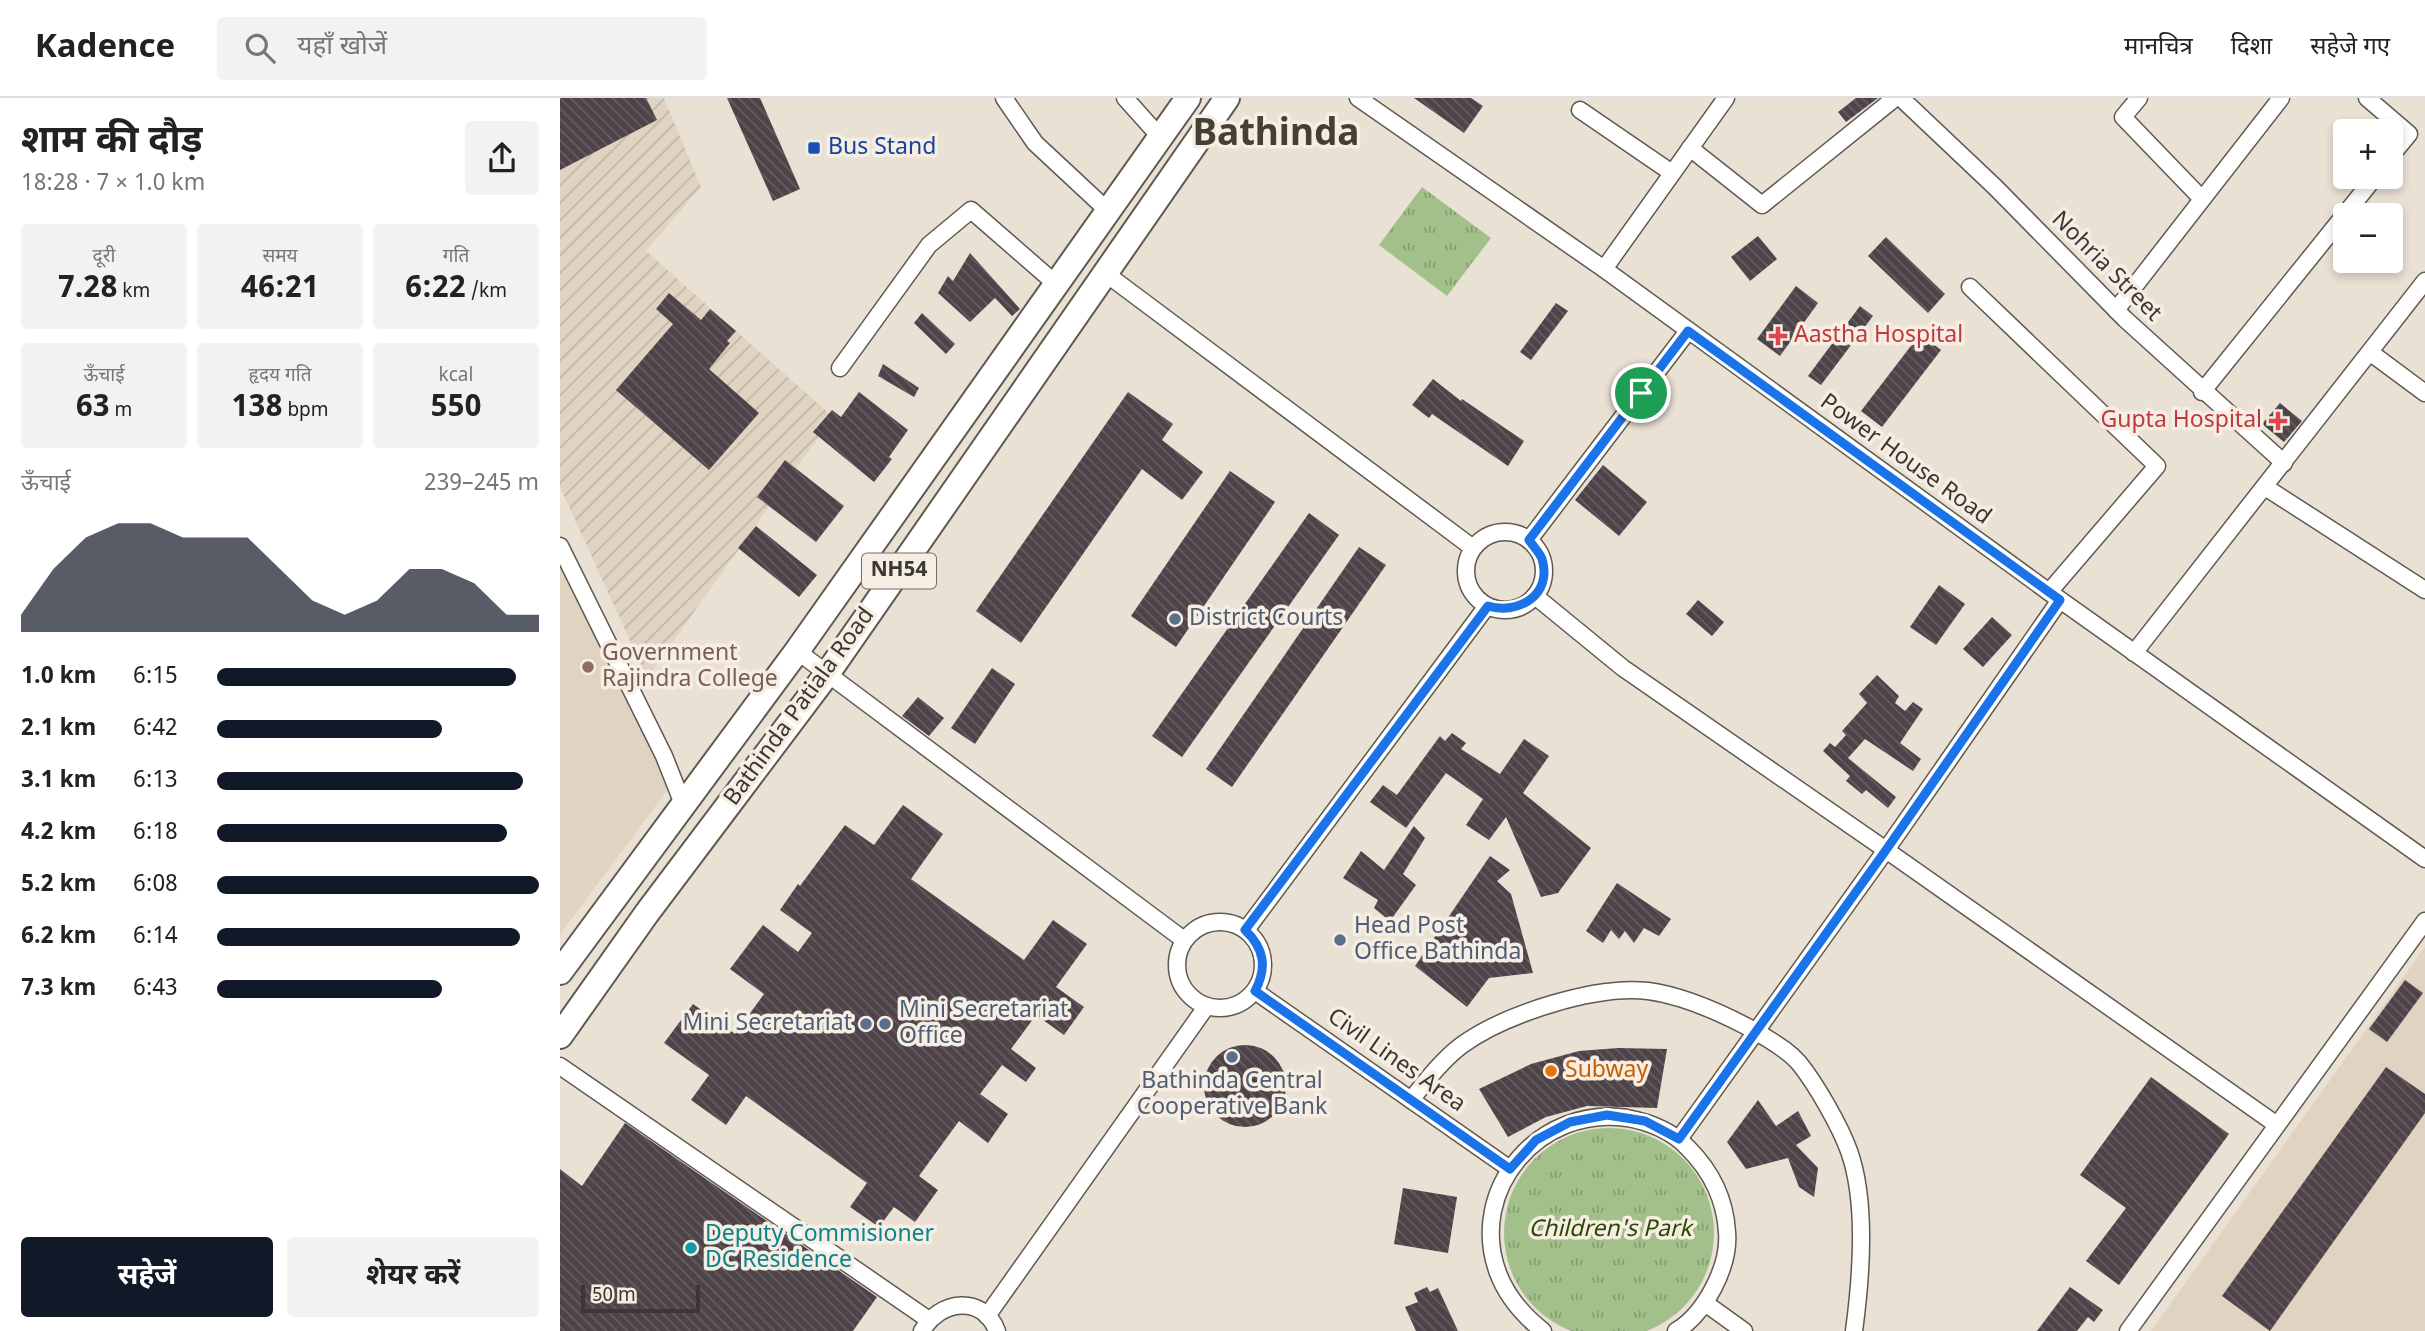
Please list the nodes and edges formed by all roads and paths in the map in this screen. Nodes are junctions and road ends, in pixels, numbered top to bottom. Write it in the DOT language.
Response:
graph roads {
  1 [pos="1004,98"];
  2 [pos="1125,98"];
  3 [pos="1188,98"];
  4 [pos="1227,98"];
  5 [pos="1358,98"];
  6 [pos="1726,98"];
  7 [pos="1895,98"];
  8 [pos="1902,98"];
  9 [pos="2139,98"];
  10 [pos="2281,98"];
  11 [pos="2367,98"];
  12 [pos="1580,110"];
  13 [pos="2392,119"];
  14 [pos="2403,129"];
  15 [pos="1160,137"];
  16 [pos="2403,142"];
  17 [pos="1690,148"];
  18 [pos="1672,173"];
  19 [pos="2365,189"];
  20 [pos="2202,199"];
  21 [pos="1108,211"];
  22 [pos="1604,269"];
  23 [pos="1105,273"];
  24 [pos="2425,281"];
  25 [pos="1056,284"];
  26 [pos="1970,287"];
  27 [pos="2116,310"];
  28 [pos="1688,331"];
  29 [pos="2371,353"];
  30 [pos="840,368"];
  31 [pos="2202,392"];
  32 [pos="2425,393"];
  33 [pos="2284,463"];
  34 [pos="2265,487"];
  35 [pos="1529,540"];
  36 [pos="560,546"];
  37 [pos="1473,548"];
  38 [pos="2425,590"];
  39 [pos="1535,596"];
  40 [pos="2054,596"];
  41 [pos="1488,606"];
  42 [pos="797,651"];
  43 [pos="2134,653"];
  44 [pos="827,674"];
  45 [pos="683,804"];
  46 [pos="1886,850"];
  47 [pos="2425,859"];
  48 [pos="2425,921"];
  49 [pos="1245,930"];
  50 [pos="1184,940"];
  51 [pos="560,972"];
  52 [pos="1255,991"];
  53 [pos="1206,1007"];
  54 [pos="1757,1032"];
  55 [pos="560,1036"];
  56 [pos="560,1066"];
  57 [pos="1411,1100"];
  58 [pos="2277,1125"];
  59 [pos="1679,1139"];
  60 [pos="1510,1169"];
  61 [pos="1705,1303"];
  62 [pos="987,1316"];
  63 [pos="925,1326"];
  64 [pos="997,1331"];
  65 [pos="1542,1331"];
  66 [pos="1676,1331"];
  67 [pos="1744,1331"];
  68 [pos="1854,1331"];
  69 [pos="2127,1331"];
  1 -- 21 [label="street"];
  2 -- 15 [label="street"];
  3 -- 15 [label="highway, NH54"];
  4 -- 23 [label="highway, Bathinda Patiala Road / NH54"];
  5 -- 22 [label="street, Power House Road"];
  6 -- 17 [label="street"];
  7 -- 17 [label="street"];
  8 -- 27 [label="street, Nohria Street"];
  9 -- 20 [label="street"];
  10 -- 20 [label="street"];
  11 -- 13 [label="street"];
  12 -- 18 [label="street"];
  14 -- 16 [label="street"];
  15 -- 21 [label="highway, NH54"];
  17 -- 18 [label="street"];
  18 -- 22 [label="street"];
  19 -- 31 [label="street"];
  20 -- 27 [label="street"];
  21 -- 25 [label="highway, NH54"];
  22 -- 28 [label="street, Power House Road"];
  23 -- 37 [label="street"];
  23 -- 44 [label="highway, Bathinda Patiala Road / NH54"];
  24 -- 29 [label="street"];
  25 -- 30 [label="street"];
  25 -- 42 [label="highway, NH54"];
  26 -- 40 [label="street"];
  27 -- 31 [label="street, Nohria Street"];
  28 -- 35 [label="street"];
  28 -- 40 [label="street, Power House Road"];
  29 -- 32 [label="street"];
  29 -- 33 [label="street"];
  31 -- 33 [label="street, Nohria Street"];
  33 -- 34 [label="street"];
  34 -- 38 [label="street"];
  34 -- 43 [label="street"];
  35 -- 37 [label="street"];
  35 -- 39 [label="street"];
  36 -- 45 [label="street"];
  37 -- 41 [label="street"];
  39 -- 41 [label="street"];
  39 -- 46 [label="street"];
  40 -- 43 [label="street, Power House Road"];
  40 -- 46 [label="street"];
  41 -- 49 [label="street"];
  42 -- 44 [label="street"];
  42 -- 45 [label="highway, NH54"];
  43 -- 47 [label="street, Power House Road"];
  44 -- 50 [label="street"];
  44 -- 55 [label="highway, Bathinda Patiala Road / NH54"];
  45 -- 51 [label="highway, NH54"];
  46 -- 54 [label="street"];
  46 -- 58 [label="street"];
  48 -- 58 [label="street"];
  49 -- 50 [label="street"];
  49 -- 52 [label="street"];
  50 -- 53 [label="street"];
  52 -- 53 [label="street"];
  52 -- 57 [label="street, Civil Lines Area"];
  53 -- 62 [label="street"];
  54 -- 57 [label="street"];
  54 -- 59 [label="street"];
  54 -- 68 [label="street"];
  56 -- 63 [label="street"];
  57 -- 60 [label="street, Civil Lines Area"];
  58 -- 69 [label="street"];
  59 -- 60 [label="street"];
  59 -- 61 [label="street"];
  60 -- 65 [label="street"];
  61 -- 66 [label="street"];
  61 -- 67 [label="street"];
  62 -- 63 [label="street"];
  62 -- 64 [label="street"];
}
